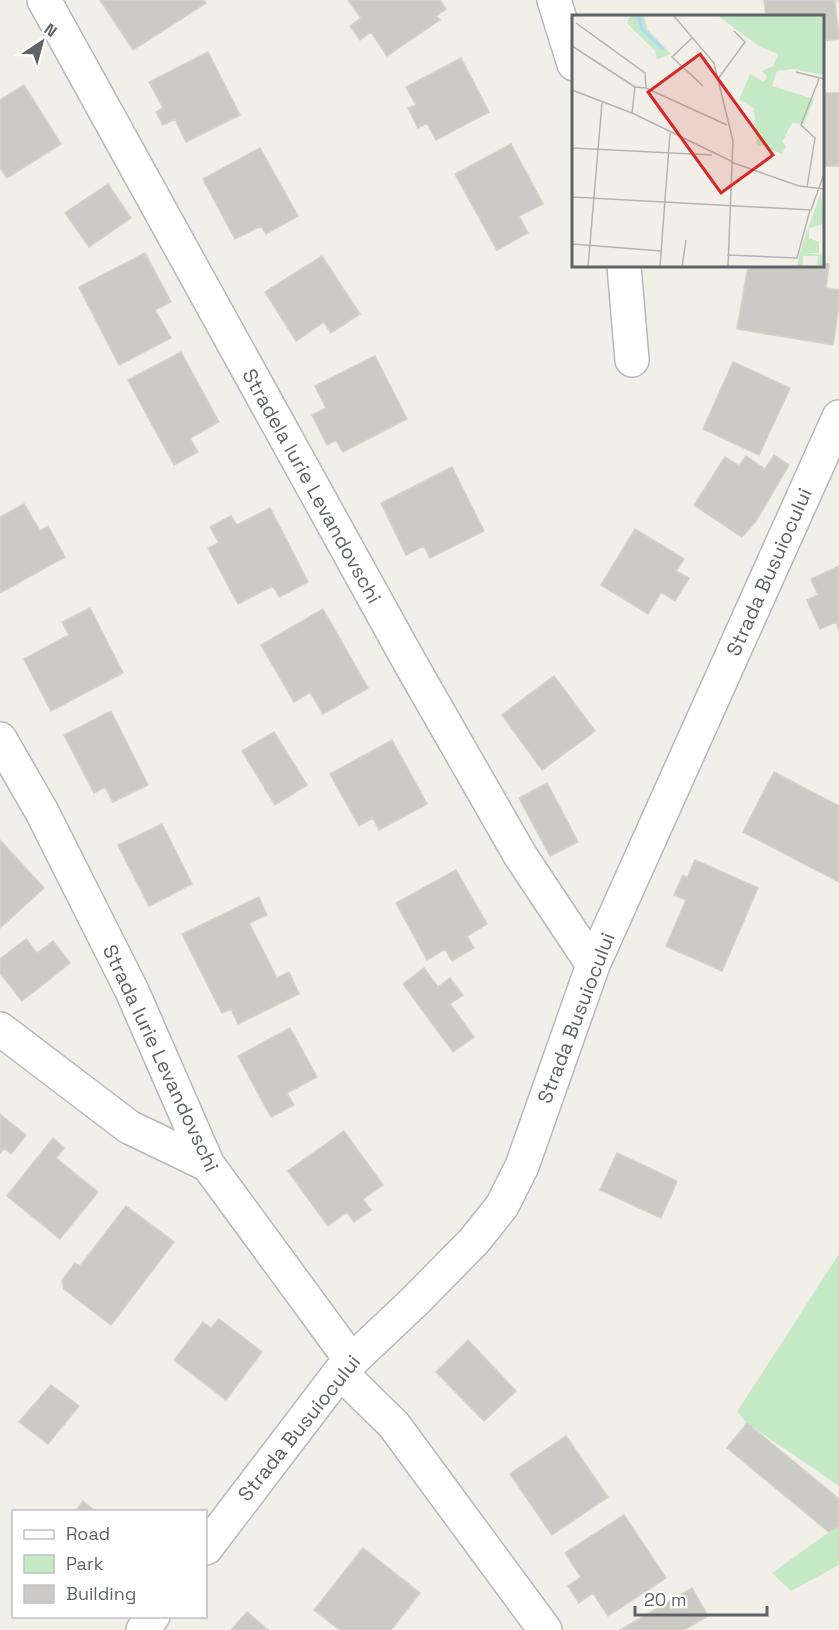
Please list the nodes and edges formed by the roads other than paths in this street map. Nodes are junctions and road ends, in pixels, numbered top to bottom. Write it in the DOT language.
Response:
graph roads {
  1 [pos="44,0"];
  2 [pos="554,0"];
  3 [pos="572,61"];
  4 [pos="624,267"];
  5 [pos="632,360"];
  6 [pos="839,417"];
  7 [pos="0,739"];
  8 [pos="593,965"];
  9 [pos="0,1029"];
  10 [pos="207,1165"];
  11 [pos="345,1366"];
  12 [pos="207,1547"];
  13 [pos="152,1618"];
  14 [pos="143,1630"];
  15 [pos="545,1630"];
  1 -- 8 [label="street, Stradela Iurie Levandovschi"];
  2 -- 3 [label="street"];
  4 -- 5 [label="street"];
  6 -- 8 [label="street, Strada Busuiocului"];
  7 -- 10 [label="street, Strada Iurie Levandovschi"];
  8 -- 11 [label="street, Strada Busuiocului"];
  9 -- 10 [label="street"];
  10 -- 11 [label="street, Strada Iurie Levandovschi"];
  11 -- 12 [label="street, Strada Busuiocului"];
  11 -- 15 [label="street, Strada Iurie Levandovschi"];
  13 -- 14 [label="street"];
}
